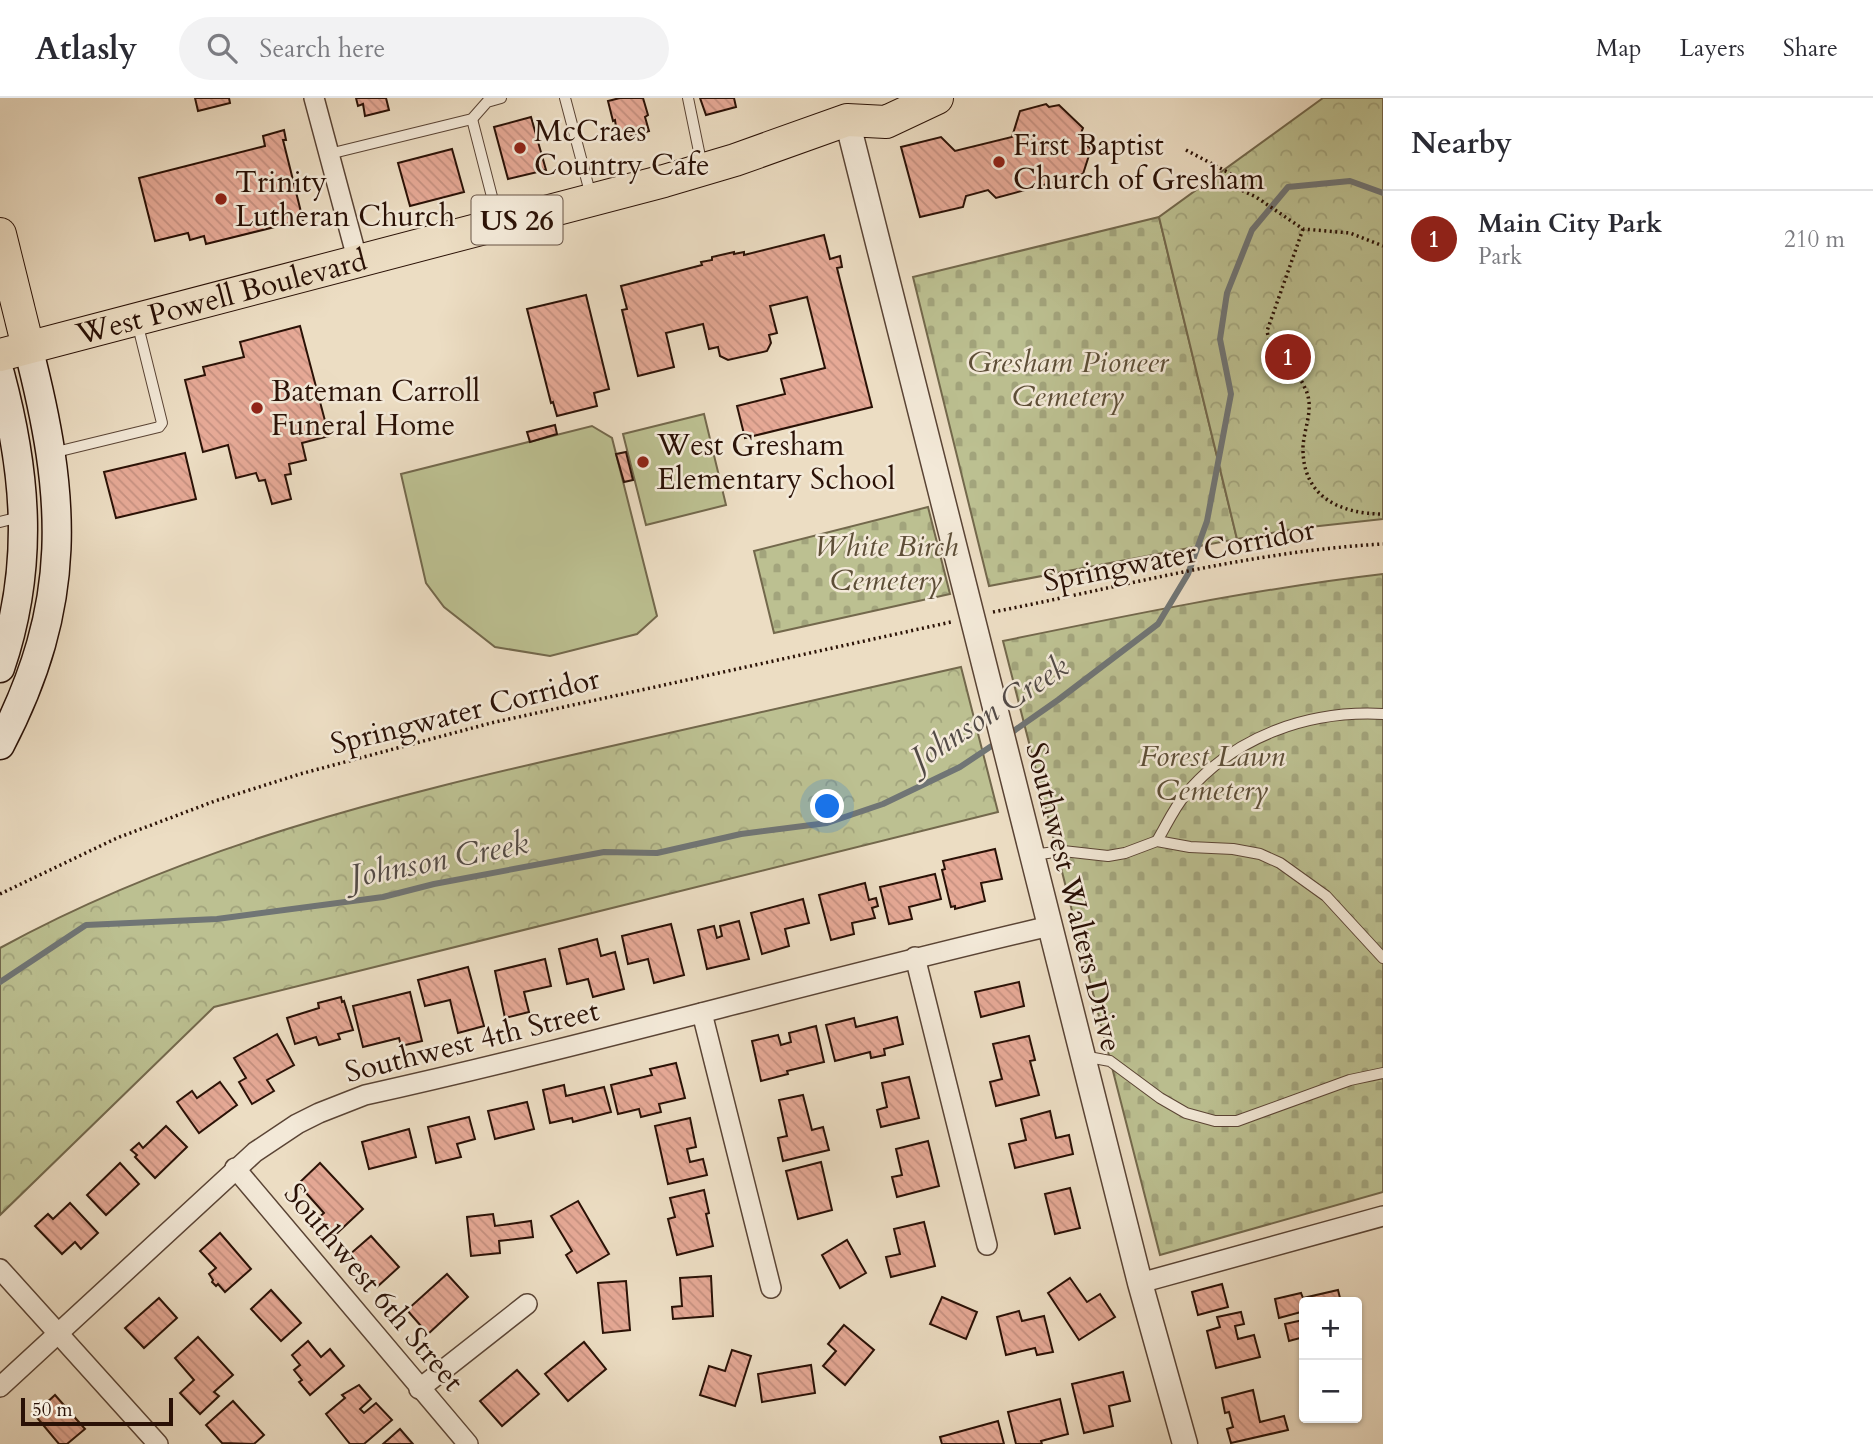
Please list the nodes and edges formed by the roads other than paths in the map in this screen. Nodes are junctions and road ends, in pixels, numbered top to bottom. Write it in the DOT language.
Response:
graph roads {
  1 [pos="314,98"];
  2 [pos="501,98"];
  3 [pos="565,98"];
  4 [pos="688,98"];
  5 [pos="937,98"];
  6 [pos="858,109"];
  7 [pos="472,119"];
  8 [pos="329,154"];
  9 [pos="703,169"];
  10 [pos="592,200"];
  11 [pos="499,225"];
  12 [pos="0,234"];
  13 [pos="358,262"];
  14 [pos="136,319"];
  15 [pos="14,351"];
  16 [pos="0,374"];
  17 [pos="52,454"];
  18 [pos="12,519"];
  19 [pos="0,668"];
  20 [pos="1383,714"];
  21 [pos="0,746"];
  22 [pos="1157,841"];
  23 [pos="1032,855"];
  24 [pos="1050,926"];
  25 [pos="915,957"];
  26 [pos="1383,958"];
  27 [pos="702,1013"];
  28 [pos="1082,1056"];
  29 [pos="1383,1073"];
  30 [pos="235,1168"];
  31 [pos="1383,1216"];
  32 [pos="987,1245"];
  33 [pos="0,1269"];
  34 [pos="1140,1283"];
  35 [pos="771,1288"];
  36 [pos="527,1304"];
  37 [pos="59,1332"];
  38 [pos="0,1387"];
  39 [pos="419,1389"];
  40 [pos="158,1444"];
  41 [pos="468,1444"];
  42 [pos="1185,1444"];
  1 -- 8 [label="street"];
  2 -- 7 [label="lane"];
  3 -- 10 [label="lane"];
  4 -- 9 [label="lane"];
  5 -- 6 [label="main road, West Powell Boulevard / US 26"];
  6 -- 9 [label="main road, West Powell Boulevard / US 26"];
  6 -- 23 [label="street, Southwest Walters Drive"];
  7 -- 8 [label="lane"];
  7 -- 11 [label="lane"];
  8 -- 13 [label="street"];
  9 -- 10 [label="main road, West Powell Boulevard / US 26"];
  10 -- 11 [label="main road, West Powell Boulevard / US 26"];
  11 -- 13 [label="main road, West Powell Boulevard / US 26"];
  12 -- 15 [label="main road"];
  13 -- 14 [label="main road, West Powell Boulevard / US 26"];
  14 -- 15 [label="main road, West Powell Boulevard / US 26"];
  14 -- 17 [label="lane"];
  15 -- 17 [label="main road"];
  16 -- 18 [label="main road"];
  17 -- 21 [label="main road"];
  18 -- 19 [label="main road"];
  20 -- 22 [label="lane"];
  22 -- 23 [label="lane"];
  22 -- 26 [label="lane"];
  23 -- 24 [label="street, Southwest Walters Drive"];
  24 -- 25 [label="street, Southwest 4th Street"];
  24 -- 28 [label="street, Southwest Walters Drive"];
  25 -- 27 [label="street, Southwest 4th Street"];
  25 -- 32 [label="street"];
  27 -- 30 [label="street, Southwest 4th Street"];
  27 -- 35 [label="street"];
  28 -- 29 [label="lane"];
  28 -- 34 [label="street, Southwest Walters Drive"];
  30 -- 37 [label="street, Southwest 4th Street"];
  30 -- 39 [label="street, Southwest 6th Street"];
  31 -- 34 [label="street"];
  33 -- 37 [label="street"];
  34 -- 42 [label="street, Southwest Walters Drive"];
  36 -- 39 [label="street"];
  37 -- 38 [label="street, Southwest 4th Street"];
  37 -- 40 [label="street"];
  39 -- 41 [label="street, Southwest 6th Street"];
}
